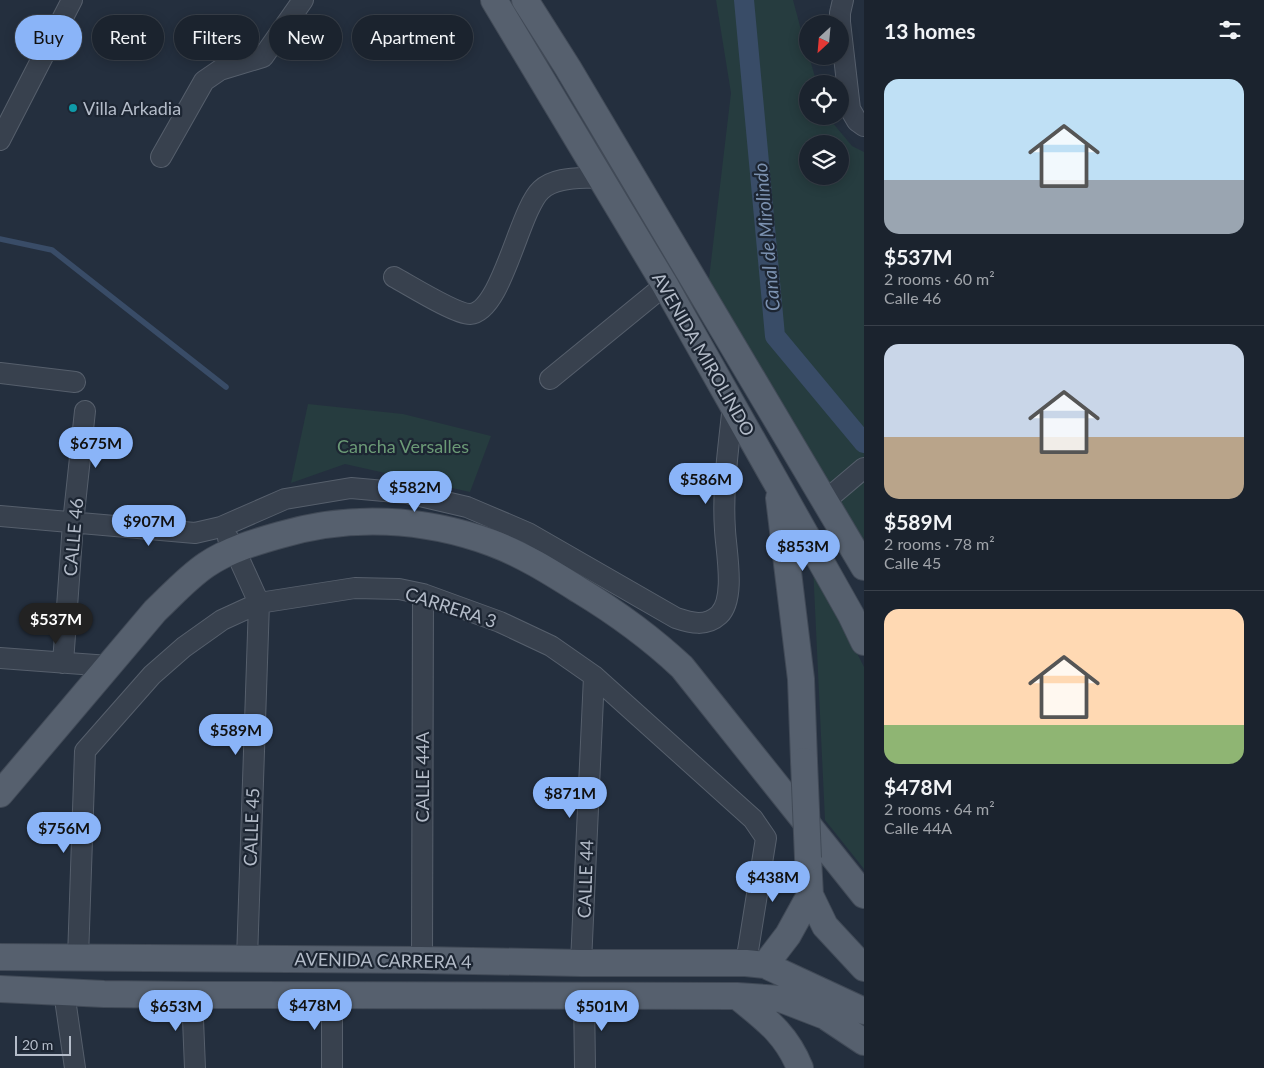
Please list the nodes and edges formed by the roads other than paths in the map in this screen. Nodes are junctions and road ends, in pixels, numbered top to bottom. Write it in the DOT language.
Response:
graph roads {
  1 [pos="72,0"];
  2 [pos="303,0"];
  3 [pos="494,0"];
  4 [pos="525,0"];
  5 [pos="843,0"];
  6 [pos="858,120"];
  7 [pos="0,140"];
  8 [pos="161,157"];
  9 [pos="600,177"];
  10 [pos="394,277"];
  11 [pos="665,285"];
  12 [pos="0,373"];
  13 [pos="550,379"];
  14 [pos="74,382"];
  15 [pos="733,404"];
  16 [pos="85,410"];
  17 [pos="861,470"];
  18 [pos="778,485"];
  19 [pos="825,501"];
  20 [pos="0,516"];
  21 [pos="73,523"];
  22 [pos="221,527"];
  23 [pos="235,550"];
  24 [pos="864,567"];
  25 [pos="423,594"];
  26 [pos="259,603"];
  27 [pos="864,642"];
  28 [pos="0,658"];
  29 [pos="63,663"];
  30 [pos="109,666"];
  31 [pos="594,676"];
  32 [pos="0,794"];
  33 [pos="810,895"];
  34 [pos="864,895"];
  35 [pos="0,957"];
  36 [pos="78,958"];
  37 [pos="247,959"];
  38 [pos="422,960"];
  39 [pos="582,963"];
  40 [pos="756,964"];
  41 [pos="864,968"];
  42 [pos="0,989"];
  43 [pos="64,992"];
  44 [pos="332,994"];
  45 [pos="192,995"];
  46 [pos="584,996"];
  47 [pos="737,996"];
  48 [pos="864,1012"];
  49 [pos="864,1042"];
  50 [pos="75,1068"];
  51 [pos="195,1068"];
  52 [pos="332,1068"];
  53 [pos="585,1068"];
  54 [pos="800,1068"];
  1 -- 7 [label="street"];
  2 -- 8 [label="street"];
  3 -- 9 [label="main road, AVENIDA MIROLINDO"];
  4 -- 19 [label="main road, AVENIDA MIROLINDO"];
  5 -- 6 [label="street"];
  9 -- 10 [label="street"];
  9 -- 11 [label="main road, AVENIDA MIROLINDO"];
  11 -- 13 [label="street"];
  11 -- 15 [label="main road, AVENIDA MIROLINDO"];
  12 -- 14 [label="street"];
  15 -- 18 [label="main road, AVENIDA MIROLINDO"];
  15 -- 22 [label="street"];
  16 -- 21 [label="street, CALLE 46"];
  17 -- 19 [label="street"];
  18 -- 27 [label="main road"];
  18 -- 33 [label="main road, AVENIDA MIROLINDO, bridge"];
  19 -- 24 [label="main road, AVENIDA MIROLINDO"];
  20 -- 21 [label="street"];
  21 -- 22 [label="street"];
  21 -- 29 [label="street, CALLE 46"];
  22 -- 23 [label="street, CALLE 45"];
  23 -- 26 [label="street, CALLE 45"];
  23 -- 30 [label="main road"];
  23 -- 34 [label="main road"];
  25 -- 26 [label="street, CARRERA 3"];
  25 -- 31 [label="street, CARRERA 3"];
  25 -- 38 [label="street, CALLE 44A"];
  26 -- 36 [label="street, CARRERA 3"];
  26 -- 37 [label="street, CALLE 45"];
  28 -- 29 [label="street"];
  29 -- 30 [label="street"];
  30 -- 32 [label="main road"];
  31 -- 39 [label="street, CALLE 44"];
  31 -- 40 [label="street, CARRERA 3"];
  33 -- 40 [label="main road"];
  33 -- 41 [label="main road"];
  35 -- 36 [label="main road, AVENIDA CARRERA 4"];
  36 -- 37 [label="main road, AVENIDA CARRERA 4"];
  37 -- 38 [label="main road, AVENIDA CARRERA 4"];
  38 -- 39 [label="main road, AVENIDA CARRERA 4"];
  39 -- 40 [label="main road, AVENIDA CARRERA 4"];
  40 -- 48 [label="main road, AVENIDA CARRERA 4"];
  42 -- 43 [label="main road, AVENIDA CARRERA 4"];
  43 -- 45 [label="main road, AVENIDA CARRERA 4"];
  43 -- 50 [label="street"];
  44 -- 45 [label="main road, AVENIDA CARRERA 4"];
  44 -- 46 [label="main road, AVENIDA CARRERA 4"];
  44 -- 52 [label="street"];
  45 -- 51 [label="street"];
  46 -- 47 [label="main road, AVENIDA CARRERA 4"];
  46 -- 53 [label="street"];
  47 -- 49 [label="main road, AVENIDA CARRERA 4"];
  47 -- 54 [label="main road"];
}
